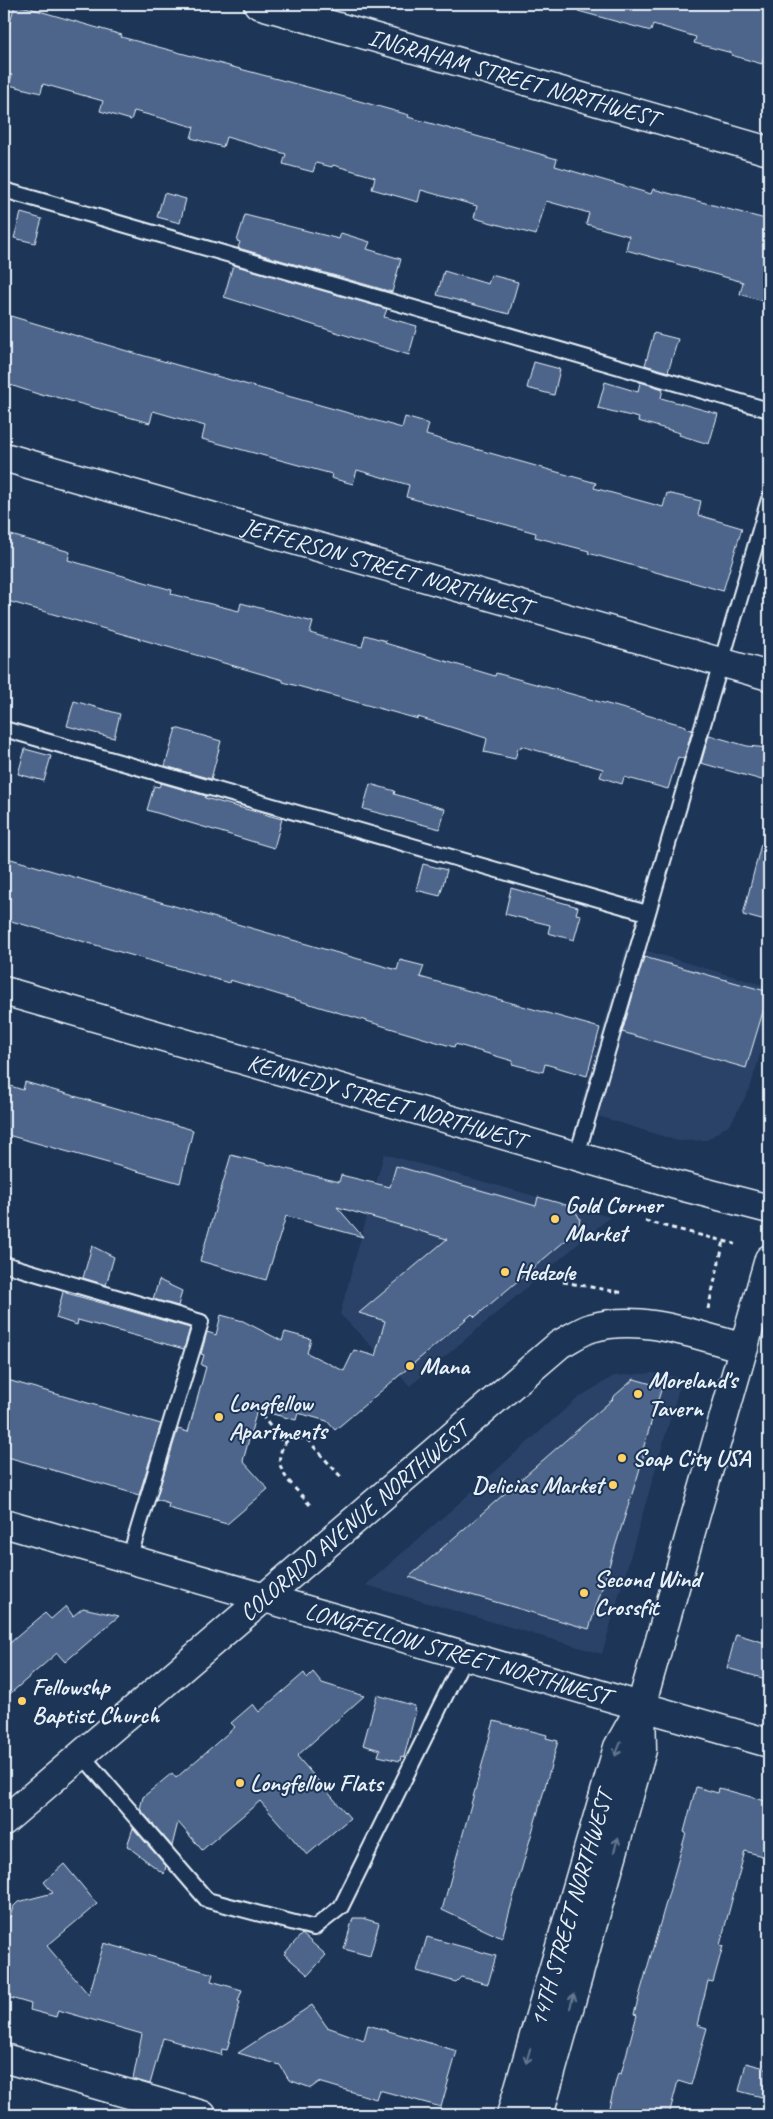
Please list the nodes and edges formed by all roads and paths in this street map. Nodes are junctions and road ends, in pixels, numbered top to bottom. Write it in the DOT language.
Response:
graph roads {
  1 [pos="258,4"];
  2 [pos="769,151"];
  3 [pos="4,190"];
  4 [pos="769,410"];
  5 [pos="4,457"];
  6 [pos="769,499"];
  7 [pos="722,662"];
  8 [pos="769,676"];
  9 [pos="4,729"];
  10 [pos="647,914"];
  11 [pos="4,991"];
  12 [pos="577,1155"];
  13 [pos="769,1209"];
  14 [pos="645,1221"];
  15 [pos="724,1241"];
  16 [pos="735,1244"];
  17 [pos="769,1259"];
  18 [pos="4,1264"];
  19 [pos="708,1312"];
  20 [pos="744,1348"];
  21 [pos="256,1408"];
  22 [pos="284,1444"];
  23 [pos="341,1477"];
  24 [pos="310,1505"];
  25 [pos="4,1523"];
  26 [pos="129,1559"];
  27 [pos="263,1598"];
  28 [pos="464,1656"];
  29 [pos="641,1706"];
  30 [pos="769,1743"];
  31 [pos="81,1754"];
  32 [pos="4,1821"];
  33 [pos="4,2058"];
  34 [pos="202,2115"];
  35 [pos="511,2115"];
  36 [pos="540,2115"];
  1 -- 2 [label="street, INGRAHAM STREET NORTHWEST"];
  3 -- 4 [label="lane"];
  5 -- 7 [label="street, JEFFERSON STREET NORTHWEST"];
  6 -- 7 [label="lane"];
  7 -- 8 [label="street, JEFFERSON STREET NORTHWEST"];
  7 -- 10 [label="lane"];
  9 -- 10 [label="lane"];
  10 -- 12 [label="lane"];
  11 -- 12 [label="street, KENNEDY STREET NORTHWEST"];
  12 -- 13 [label="street, KENNEDY STREET NORTHWEST"];
  14 -- 15 [label="path"];
  15 -- 16 [label="path"];
  15 -- 19 [label="path"];
  17 -- 20 [label="street, 14TH STREET NORTHWEST"];
  18 -- 26 [label="lane"];
  20 -- 27 [label="street, COLORADO AVENUE NORTHWEST"];
  20 -- 29 [label="street, 14TH STREET NORTHWEST"];
  21 -- 22 [label="path"];
  22 -- 23 [label="path"];
  22 -- 24 [label="path"];
  25 -- 26 [label="street, LONGFELLOW STREET NORTHWEST"];
  26 -- 27 [label="street, LONGFELLOW STREET NORTHWEST"];
  27 -- 28 [label="street, LONGFELLOW STREET NORTHWEST"];
  27 -- 31 [label="street, COLORADO AVENUE NORTHWEST"];
  28 -- 29 [label="street, LONGFELLOW STREET NORTHWEST"];
  28 -- 31 [label="lane"];
  29 -- 30 [label="street, LONGFELLOW STREET NORTHWEST"];
  29 -- 35 [label="street, 14TH STREET NORTHWEST, one-way"];
  36 -- 29 [label="street, 14TH STREET NORTHWEST, one-way"];
  31 -- 32 [label="street, COLORADO AVENUE NORTHWEST"];
  33 -- 34 [label="street"];
}
